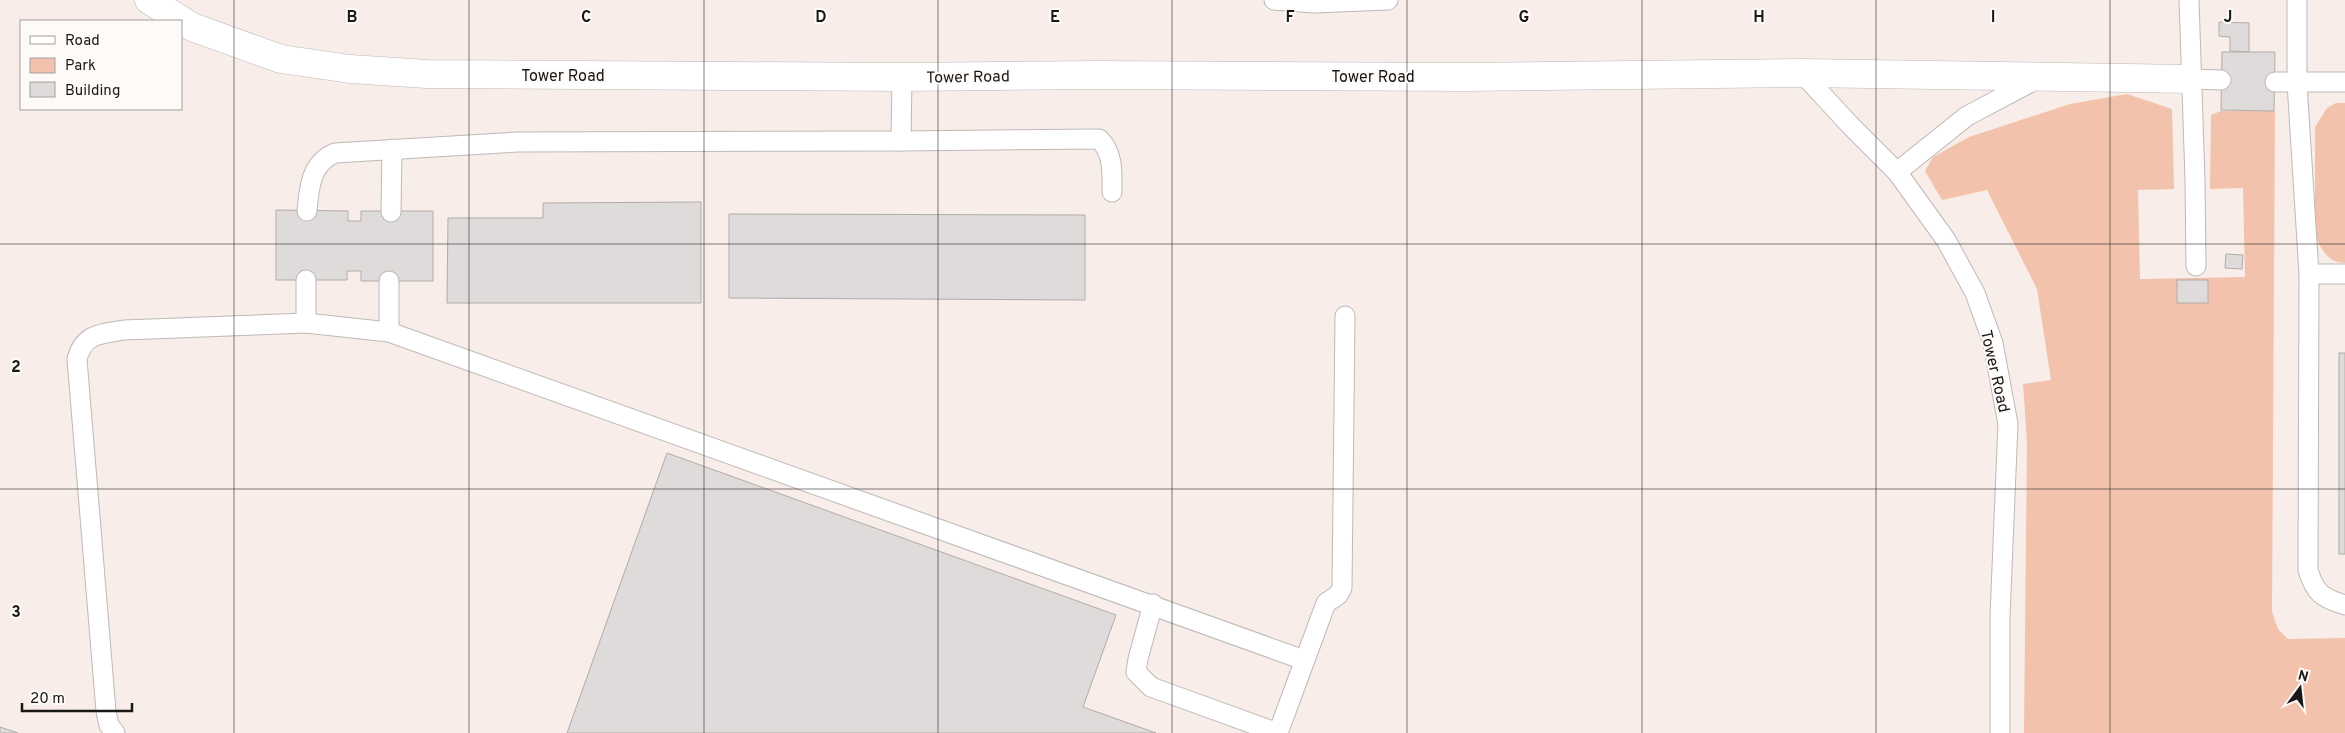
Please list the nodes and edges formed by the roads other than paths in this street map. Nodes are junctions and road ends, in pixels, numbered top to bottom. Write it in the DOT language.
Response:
graph roads {
  1 [pos="149,0"];
  2 [pos="1274,0"];
  3 [pos="1388,0"];
  4 [pos="2189,0"];
  5 [pos="2297,0"];
  6 [pos="181,20"];
  7 [pos="182,21"];
  8 [pos="1802,73"];
  9 [pos="902,77"];
  10 [pos="2039,78"];
  11 [pos="2190,79"];
  12 [pos="2221,80"];
  13 [pos="2275,82"];
  14 [pos="2297,82"];
  15 [pos="2345,82"];
  16 [pos="901,141"];
  17 [pos="392,150"];
  18 [pos="1897,172"];
  19 [pos="1112,192"];
  20 [pos="307,210"];
  21 [pos="391,212"];
  22 [pos="2196,266"];
  23 [pos="2309,274"];
  24 [pos="2345,274"];
  25 [pos="306,280"];
  26 [pos="389,281"];
  27 [pos="1345,316"];
  28 [pos="306,323"];
  29 [pos="389,332"];
  30 [pos="1153,604"];
  31 [pos="2345,605"];
  32 [pos="1304,660"];
  33 [pos="115,733"];
  34 [pos="1278,733"];
  35 [pos="2000,733"];
  1 -- 6 [label="street, Tower Road"];
  2 -- 3 [label="lane"];
  4 -- 11 [label="lane"];
  5 -- 14 [label="lane"];
  7 -- 9 [label="street, Tower Road"];
  8 -- 9 [label="street, Tower Road"];
  8 -- 10 [label="street, Tower Road"];
  8 -- 18 [label="lane, Tower Road"];
  9 -- 16 [label="lane"];
  10 -- 11 [label="street, Tower Road"];
  10 -- 18 [label="lane"];
  11 -- 12 [label="lane"];
  11 -- 22 [label="lane"];
  13 -- 14 [label="lane"];
  14 -- 15 [label="lane"];
  14 -- 23 [label="lane"];
  16 -- 17 [label="lane"];
  16 -- 19 [label="lane"];
  17 -- 20 [label="lane"];
  17 -- 21 [label="lane"];
  18 -- 35 [label="lane, Tower Road"];
  23 -- 24 [label="lane"];
  23 -- 31 [label="lane"];
  25 -- 28 [label="lane"];
  26 -- 29 [label="lane"];
  27 -- 32 [label="lane"];
  28 -- 29 [label="lane"];
  28 -- 33 [label="lane"];
  29 -- 30 [label="lane"];
  30 -- 32 [label="lane"];
  30 -- 34 [label="lane"];
  32 -- 34 [label="lane"];
}
